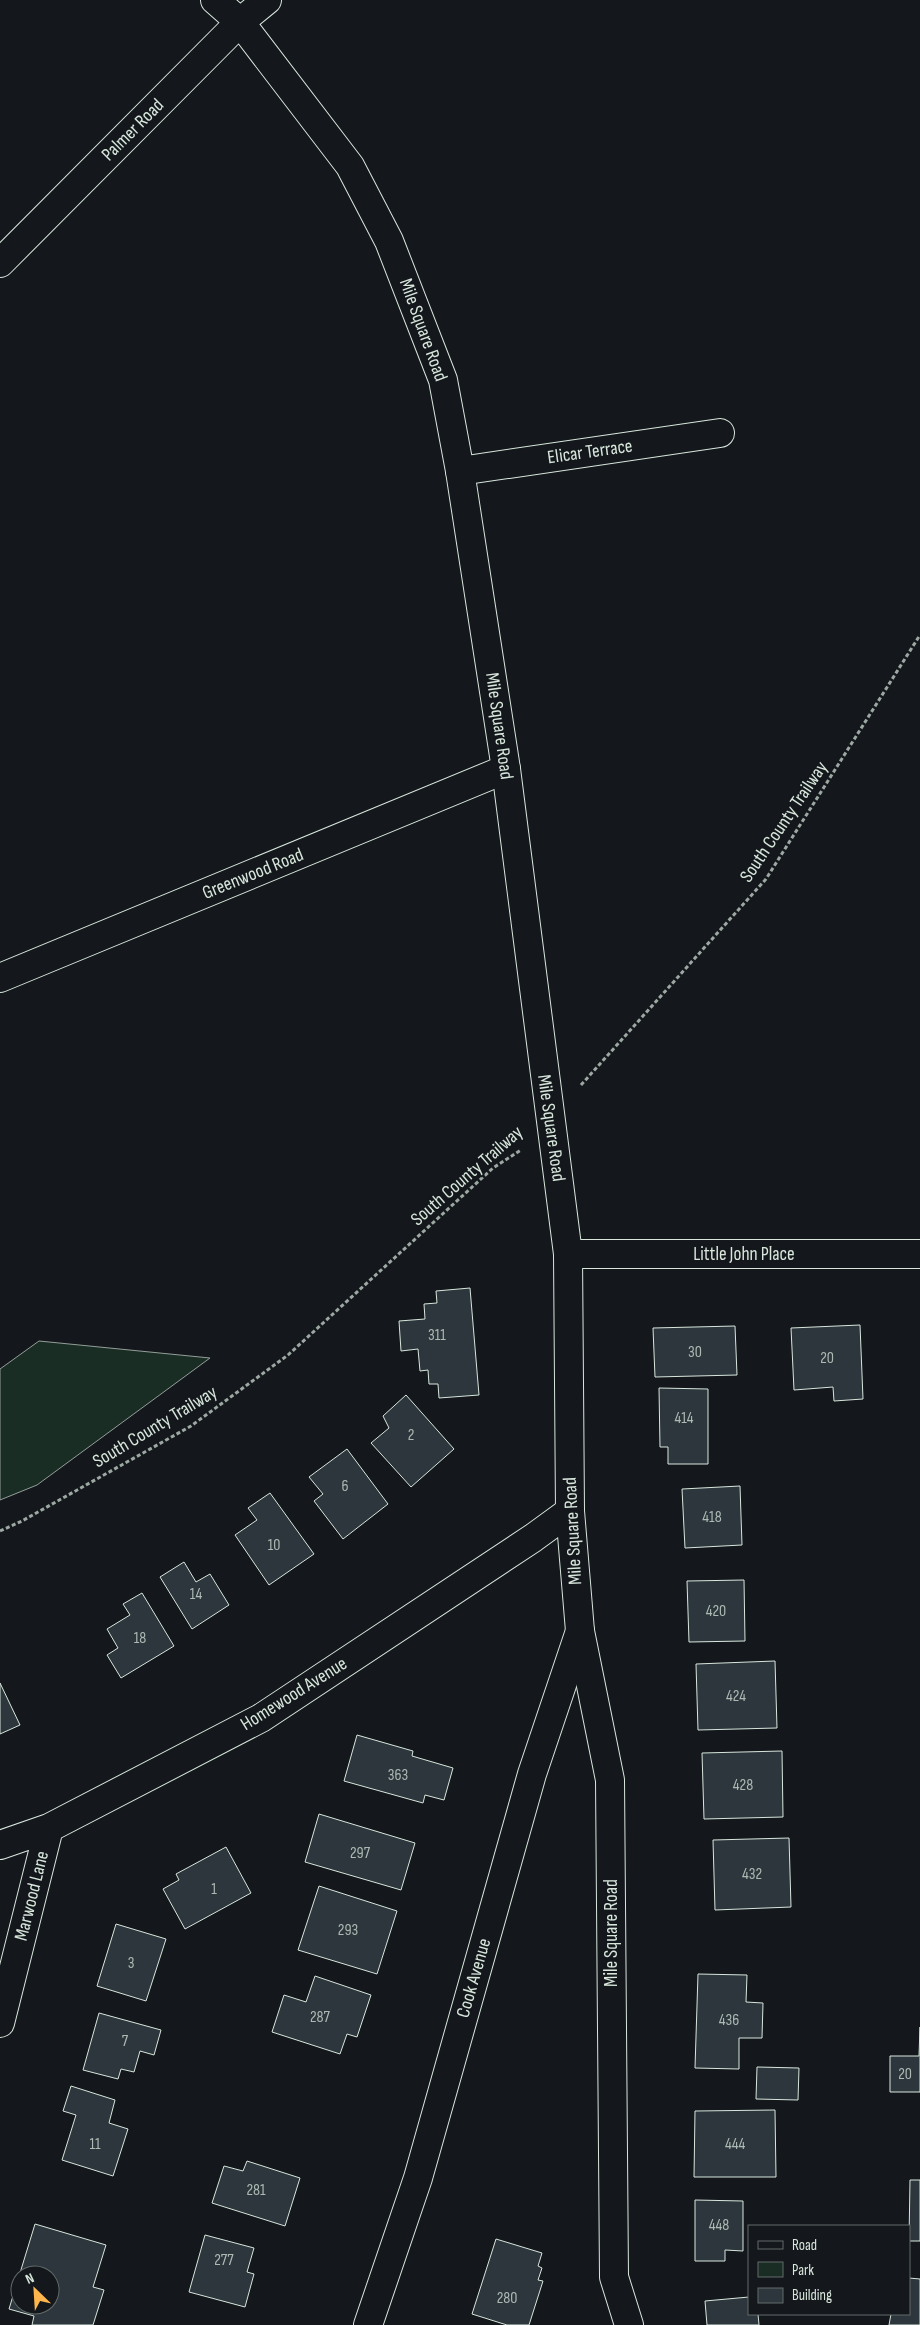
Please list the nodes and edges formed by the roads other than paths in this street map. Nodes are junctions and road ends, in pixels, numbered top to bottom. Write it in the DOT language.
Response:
graph roads {
  1 [pos="215,0"];
  2 [pos="267,0"];
  3 [pos="240,22"];
  4 [pos="0,263"];
  5 [pos="720,433"];
  6 [pos="460,471"];
  7 [pos="506,769"];
  8 [pos="0,978"];
  9 [pos="568,1254"];
  10 [pos="920,1254"];
  11 [pos="570,1511"];
  12 [pos="580,1631"];
  13 [pos="49,1828"];
  14 [pos="0,1845"];
  15 [pos="0,2023"];
  16 [pos="368,2325"];
  17 [pos="629,2325"];
  1 -- 3 [label="street, Mile Square Road"];
  2 -- 3 [label="street, Palmer Road"];
  3 -- 4 [label="street, Palmer Road"];
  3 -- 6 [label="street, Mile Square Road"];
  5 -- 6 [label="street, Elicar Terrace"];
  6 -- 7 [label="street, Mile Square Road"];
  7 -- 8 [label="street, Greenwood Road"];
  7 -- 9 [label="street, Mile Square Road"];
  9 -- 10 [label="street, Little John Place"];
  9 -- 11 [label="street, Mile Square Road"];
  11 -- 12 [label="street, Mile Square Road"];
  11 -- 13 [label="street, Homewood Avenue"];
  12 -- 16 [label="street, Cook Avenue"];
  12 -- 17 [label="street, Mile Square Road"];
  13 -- 14 [label="street, Homewood Avenue"];
  13 -- 15 [label="street, Marwood Lane"];
}
